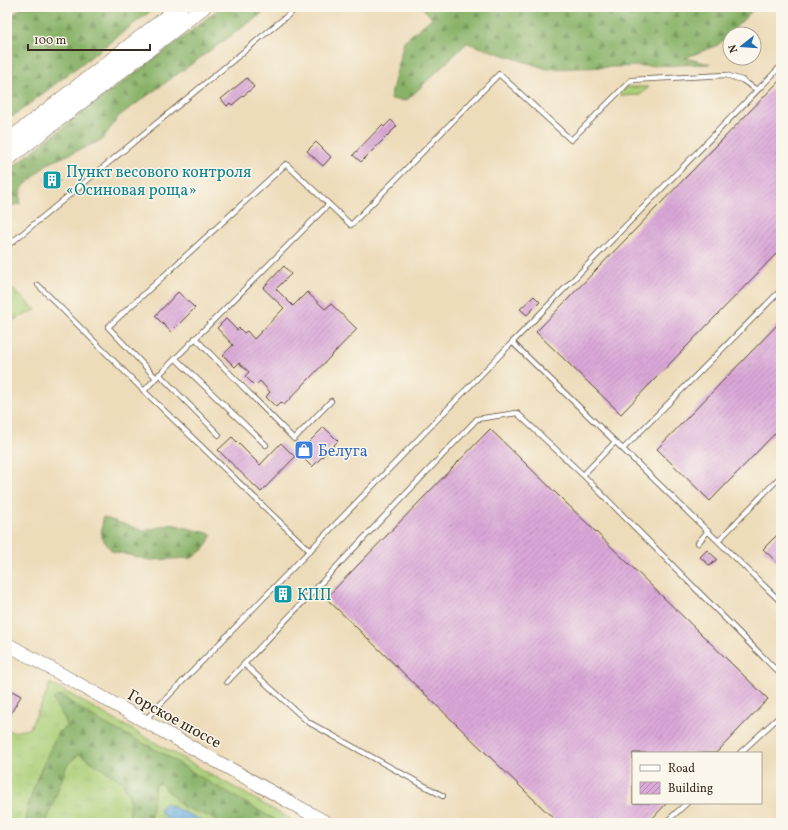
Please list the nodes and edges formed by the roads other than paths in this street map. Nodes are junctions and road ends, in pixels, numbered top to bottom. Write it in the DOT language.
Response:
graph roads {
  1 [pos="180,7"];
  2 [pos="203,7"];
  3 [pos="294,7"];
  4 [pos="781,66"];
  5 [pos="757,90"];
  6 [pos="7,142"];
  7 [pos="7,159"];
  8 [pos="329,204"];
  9 [pos="7,242"];
  10 [pos="38,285"];
  11 [pos="781,290"];
  12 [pos="195,338"];
  13 [pos="512,342"];
  14 [pos="175,358"];
  15 [pos="158,376"];
  16 [pos="144,391"];
  17 [pos="331,401"];
  18 [pos="219,435"];
  19 [pos="615,442"];
  20 [pos="266,445"];
  21 [pos="623,450"];
  22 [pos="583,475"];
  23 [pos="781,476"];
  24 [pos="708,531"];
  25 [pos="698,542"];
  26 [pos="718,542"];
  27 [pos="310,551"];
  28 [pos="781,602"];
  29 [pos="7,644"];
  30 [pos="244,664"];
  31 [pos="781,675"];
  32 [pos="228,682"];
  33 [pos="781,715"];
  34 [pos="144,720"];
  35 [pos="741,752"];
  36 [pos="443,796"];
  37 [pos="686,804"];
  38 [pos="327,823"];
  39 [pos="666,823"];
  1 -- 6 [label="main road"];
  2 -- 7 [label="main road"];
  3 -- 9 [label="lane"];
  4 -- 5 [label="lane"];
  5 -- 8 [label="lane"];
  5 -- 13 [label="lane"];
  8 -- 12 [label="lane"];
  8 -- 15 [label="lane"];
  10 -- 16 [label="lane"];
  11 -- 21 [label="lane"];
  12 -- 14 [label="lane"];
  12 -- 17 [label="lane"];
  13 -- 19 [label="lane"];
  13 -- 27 [label="lane"];
  14 -- 15 [label="lane"];
  14 -- 20 [label="lane"];
  15 -- 16 [label="lane"];
  15 -- 18 [label="lane"];
  16 -- 27 [label="lane"];
  19 -- 21 [label="lane"];
  19 -- 22 [label="lane"];
  21 -- 24 [label="lane"];
  22 -- 30 [label="lane"];
  22 -- 31 [label="lane"];
  23 -- 26 [label="lane"];
  24 -- 25 [label="lane"];
  24 -- 26 [label="lane"];
  26 -- 28 [label="lane"];
  27 -- 34 [label="lane"];
  29 -- 34 [label="main road, Горское шоссе"];
  30 -- 32 [label="lane"];
  30 -- 36 [label="lane"];
  33 -- 35 [label="lane"];
  34 -- 38 [label="main road, Горское шоссе"];
  37 -- 39 [label="lane"];
}
